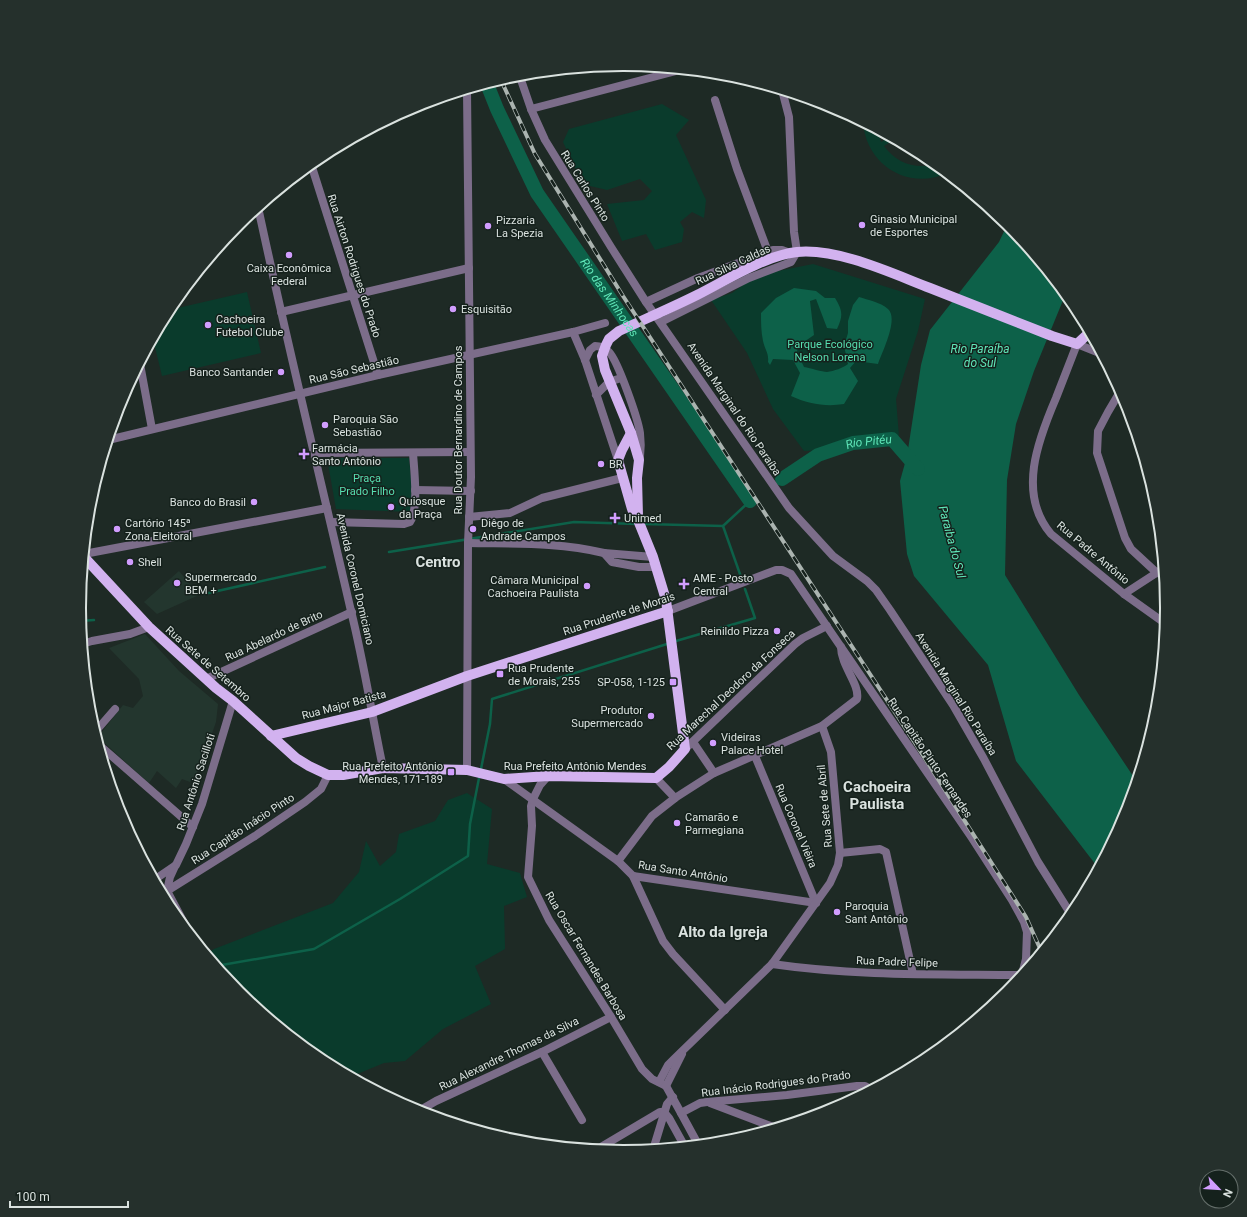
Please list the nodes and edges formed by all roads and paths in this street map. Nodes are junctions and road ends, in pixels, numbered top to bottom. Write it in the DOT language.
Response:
graph roads {
  1 [pos="668,73"];
  2 [pos="521,81"];
  3 [pos="467,95"];
  4 [pos="784,96"];
  5 [pos="715,100"];
  6 [pos="531,109"];
  7 [pos="313,170"];
  8 [pos="259,213"];
  9 [pos="768,252"];
  10 [pos="793,253"];
  11 [pos="469,268"];
  12 [pos="352,296"];
  13 [pos="646,302"];
  14 [pos="281,312"];
  15 [pos="661,322"];
  16 [pos="605,323"];
  17 [pos="573,332"];
  18 [pos="1086,336"];
  19 [pos="1077,344"];
  20 [pos="1095,351"];
  21 [pos="470,355"];
  22 [pos="584,360"];
  23 [pos="141,371"];
  24 [pos="378,375"];
  25 [pos="622,378"];
  26 [pos="299,394"];
  27 [pos="596,395"];
  28 [pos="1117,397"];
  29 [pos="152,429"];
  30 [pos="630,431"];
  31 [pos="114,438"];
  32 [pos="470,452"];
  33 [pos="314,453"];
  34 [pos="413,453"];
  35 [pos="638,463"];
  36 [pos="619,464"];
  37 [pos="622,478"];
  38 [pos="415,490"];
  39 [pos="471,491"];
  40 [pos="327,508"];
  41 [pos="789,508"];
  42 [pos="469,517"];
  43 [pos="638,520"];
  44 [pos="331,522"];
  45 [pos="468,543"];
  46 [pos="89,553"];
  47 [pos="88,562"];
  48 [pos="654,562"];
  49 [pos="776,570"];
  50 [pos="1160,571"];
  51 [pos="1124,594"];
  52 [pos="668,611"];
  53 [pos="352,612"];
  54 [pos="1161,620"];
  55 [pos="827,626"];
  56 [pos="149,627"];
  57 [pos="87,643"];
  58 [pos="841,646"];
  59 [pos="467,676"];
  60 [pos="206,679"];
  61 [pos="233,701"];
  62 [pos="115,709"];
  63 [pos="372,712"];
  64 [pos="822,726"];
  65 [pos="99,727"];
  66 [pos="271,736"];
  67 [pos="693,742"];
  68 [pos="685,749"];
  69 [pos="105,750"];
  70 [pos="755,756"];
  71 [pos="383,768"];
  72 [pos="467,770"];
  73 [pos="714,773"];
  74 [pos="328,775"];
  75 [pos="548,776"];
  76 [pos="656,778"];
  77 [pos="504,779"];
  78 [pos="675,798"];
  79 [pos="533,799"];
  80 [pos="193,827"];
  81 [pos="840,853"];
  82 [pos="618,861"];
  83 [pos="176,865"];
  84 [pos="633,876"];
  85 [pos="158,877"];
  86 [pos="165,889"];
  87 [pos="167,890"];
  88 [pos="816,903"];
  89 [pos="1068,910"];
  90 [pos="772,964"];
  91 [pos="1023,968"];
  92 [pos="913,974"];
  93 [pos="1016,976"];
  94 [pos="725,1010"];
  95 [pos="611,1017"];
  96 [pos="542,1052"];
  97 [pos="663,1084"];
  98 [pos="868,1087"];
  99 [pos="673,1097"];
  100 [pos="707,1102"];
  101 [pos="425,1107"];
  102 [pos="664,1112"];
  103 [pos="681,1113"];
  104 [pos="582,1120"];
  105 [pos="770,1126"];
  106 [pos="696,1141"];
  107 [pos="683,1142"];
  108 [pos="603,1145"];
  109 [pos="654,1145"];
  1 -- 6 [label="street"];
  2 -- 6 [label="street, Rua Carlos Pinto"];
  3 -- 11 [label="street, Rua Doutor Bernardino de Campos"];
  4 -- 10 [label="street"];
  5 -- 9 [label="street"];
  6 -- 13 [label="street, Rua Carlos Pinto"];
  7 -- 12 [label="street, Rua Airton Rodrigues do Prado"];
  8 -- 14 [label="street, Avenida Coronel Domiciano"];
  9 -- 10 [label="street"];
  9 -- 13 [label="street"];
  10 -- 15 [label="street"];
  10 -- 19 [label="main road, Rua Silva Caldas"];
  10 -- 30 [label="main road, Rua Silva Caldas"];
  11 -- 12 [label="street"];
  11 -- 21 [label="street, Rua Doutor Bernardino de Campos"];
  12 -- 14 [label="street"];
  12 -- 24 [label="street, Rua Airton Rodrigues do Prado"];
  13 -- 15 [label="street, Rua Carlos Pinto"];
  14 -- 26 [label="street, Avenida Coronel Domiciano"];
  15 -- 41 [label="street, Avenida Marginal do Rio Paraíba"];
  16 -- 17 [label="street, Rua São Sebastião"];
  17 -- 21 [label="street, Rua São Sebastião"];
  17 -- 22 [label="street"];
  18 -- 19 [label="main road"];
  19 -- 20 [label="street"];
  19 -- 51 [label="street, Rua Padre Antônio"];
  21 -- 24 [label="street, Rua São Sebastião"];
  21 -- 32 [label="street, Rua Doutor Bernardino de Campos"];
  22 -- 25 [label="street"];
  22 -- 27 [label="street"];
  23 -- 29 [label="street"];
  24 -- 26 [label="street, Rua São Sebastião"];
  25 -- 27 [label="street"];
  25 -- 35 [label="street"];
  26 -- 29 [label="street, Rua São Sebastião"];
  26 -- 33 [label="street, Avenida Coronel Domiciano"];
  27 -- 36 [label="street"];
  28 -- 50 [label="street"];
  29 -- 31 [label="street, Rua São Sebastião"];
  30 -- 35 [label="main road"];
  30 -- 36 [label="main road"];
  32 -- 34 [label="street"];
  32 -- 39 [label="street, Rua Doutor Bernardino de Campos"];
  33 -- 34 [label="street"];
  33 -- 40 [label="street, Avenida Coronel Domiciano"];
  34 -- 38 [label="street"];
  35 -- 36 [label="main road"];
  35 -- 43 [label="main road"];
  36 -- 37 [label="main road"];
  37 -- 42 [label="street"];
  37 -- 43 [label="main road"];
  38 -- 39 [label="street"];
  38 -- 44 [label="street"];
  39 -- 42 [label="street, Rua Doutor Bernardino de Campos"];
  40 -- 44 [label="street, Avenida Coronel Domiciano"];
  40 -- 46 [label="street"];
  41 -- 89 [label="street, Avenida Marginal Rio Paraíba"];
  42 -- 45 [label="street, Rua Doutor Bernardino de Campos"];
  43 -- 48 [label="main road"];
  44 -- 53 [label="street, Avenida Coronel Domiciano"];
  45 -- 48 [label="street"];
  45 -- 59 [label="street, Rua Doutor Bernardino de Campos"];
  47 -- 56 [label="main road, Rua Sete de Setembro"];
  48 -- 52 [label="main road"];
  49 -- 52 [label="street, Rua Prudente de Morais"];
  49 -- 55 [label="street, Rua Capitão Pinto Fernandes"];
  50 -- 51 [label="street"];
  51 -- 54 [label="street, Rua Padre Antônio"];
  52 -- 59 [label="main road, Rua Prudente de Morais"];
  52 -- 68 [label="main road"];
  53 -- 60 [label="street, Rua Abelardo de Brito"];
  53 -- 63 [label="street, Avenida Coronel Domiciano"];
  55 -- 58 [label="street, Rua Capitão Pinto Fernandes"];
  55 -- 67 [label="street, Rua Marechal Deodoro da Fonseca"];
  56 -- 57 [label="street"];
  56 -- 60 [label="main road, Rua Sete de Setembro"];
  58 -- 64 [label="street"];
  58 -- 91 [label="street, Rua Capitão Pinto Fernandes"];
  59 -- 63 [label="main road, Rua Major Batista"];
  59 -- 72 [label="street, Rua Doutor Bernardino de Campos"];
  60 -- 61 [label="main road, Rua Sete de Setembro"];
  61 -- 66 [label="main road, Rua Sete de Setembro"];
  61 -- 80 [label="street, Rua Antônio Sacilloti"];
  62 -- 65 [label="street"];
  63 -- 66 [label="main road, Rua Major Batista"];
  63 -- 71 [label="street, Avenida Coronel Domiciano"];
  64 -- 70 [label="street"];
  64 -- 81 [label="street, Rua Sete de Abril"];
  66 -- 74 [label="main road, Rua Sete de Setembro"];
  67 -- 68 [label="street, Rua Marechal Deodoro da Fonseca"];
  67 -- 73 [label="street"];
  68 -- 76 [label="main road, Rua Marechal Deodoro da Fonseca"];
  69 -- 80 [label="street"];
  70 -- 73 [label="street"];
  70 -- 88 [label="street, Rua Coronel Viêira"];
  71 -- 72 [label="main road, Rua Prefeito Antônio Mendes"];
  71 -- 74 [label="main road, Rua Prefeito Antônio Mendes"];
  72 -- 77 [label="main road, Rua Prefeito Antônio Mendes"];
  73 -- 78 [label="street"];
  74 -- 87 [label="street, Rua Capitão Inácio Pinto"];
  75 -- 76 [label="main road, Rua Prefeito Antônio Mendes"];
  75 -- 77 [label="main road, Rua Prefeito Antônio Mendes"];
  75 -- 79 [label="street, Rua Oscar Fernandes Barbosa"];
  76 -- 78 [label="street"];
  77 -- 79 [label="street, Rua Santo Antônio"];
  78 -- 82 [label="street"];
  79 -- 82 [label="street, Rua Santo Antônio"];
  79 -- 95 [label="street, Rua Oscar Fernandes Barbosa"];
  80 -- 83 [label="street, Rua Antônio Sacilloti"];
  81 -- 88 [label="street, Rua Sete de Abril"];
  81 -- 92 [label="street"];
  82 -- 84 [label="street, Rua Santo Antônio"];
  83 -- 85 [label="street"];
  83 -- 86 [label="street, Rua Antônio Sacilloti"];
  84 -- 88 [label="street, Rua Santo Antônio"];
  84 -- 94 [label="street"];
  88 -- 90 [label="street, Rua Sete de Abril"];
  90 -- 92 [label="street, Rua Padre Felipe"];
  90 -- 94 [label="street, Rua Sete de Abril"];
  92 -- 93 [label="street, Rua Padre Felipe"];
  94 -- 97 [label="street, Rua Sete de Abril"];
  95 -- 96 [label="street, Rua Alexandre Thomas da Silva"];
  95 -- 97 [label="street, Rua Oscar Fernandes Barbosa"];
  96 -- 101 [label="street, Rua Alexandre Thomas da Silva"];
  96 -- 104 [label="street"];
  97 -- 99 [label="street"];
  98 -- 100 [label="street, Rua Inácio Rodrigues do Prado"];
  99 -- 102 [label="street"];
  99 -- 103 [label="street"];
  100 -- 103 [label="street, Rua Inácio Rodrigues do Prado"];
  100 -- 105 [label="street"];
  102 -- 107 [label="street"];
  102 -- 108 [label="street"];
  102 -- 109 [label="street"];
  103 -- 106 [label="street"];
}
